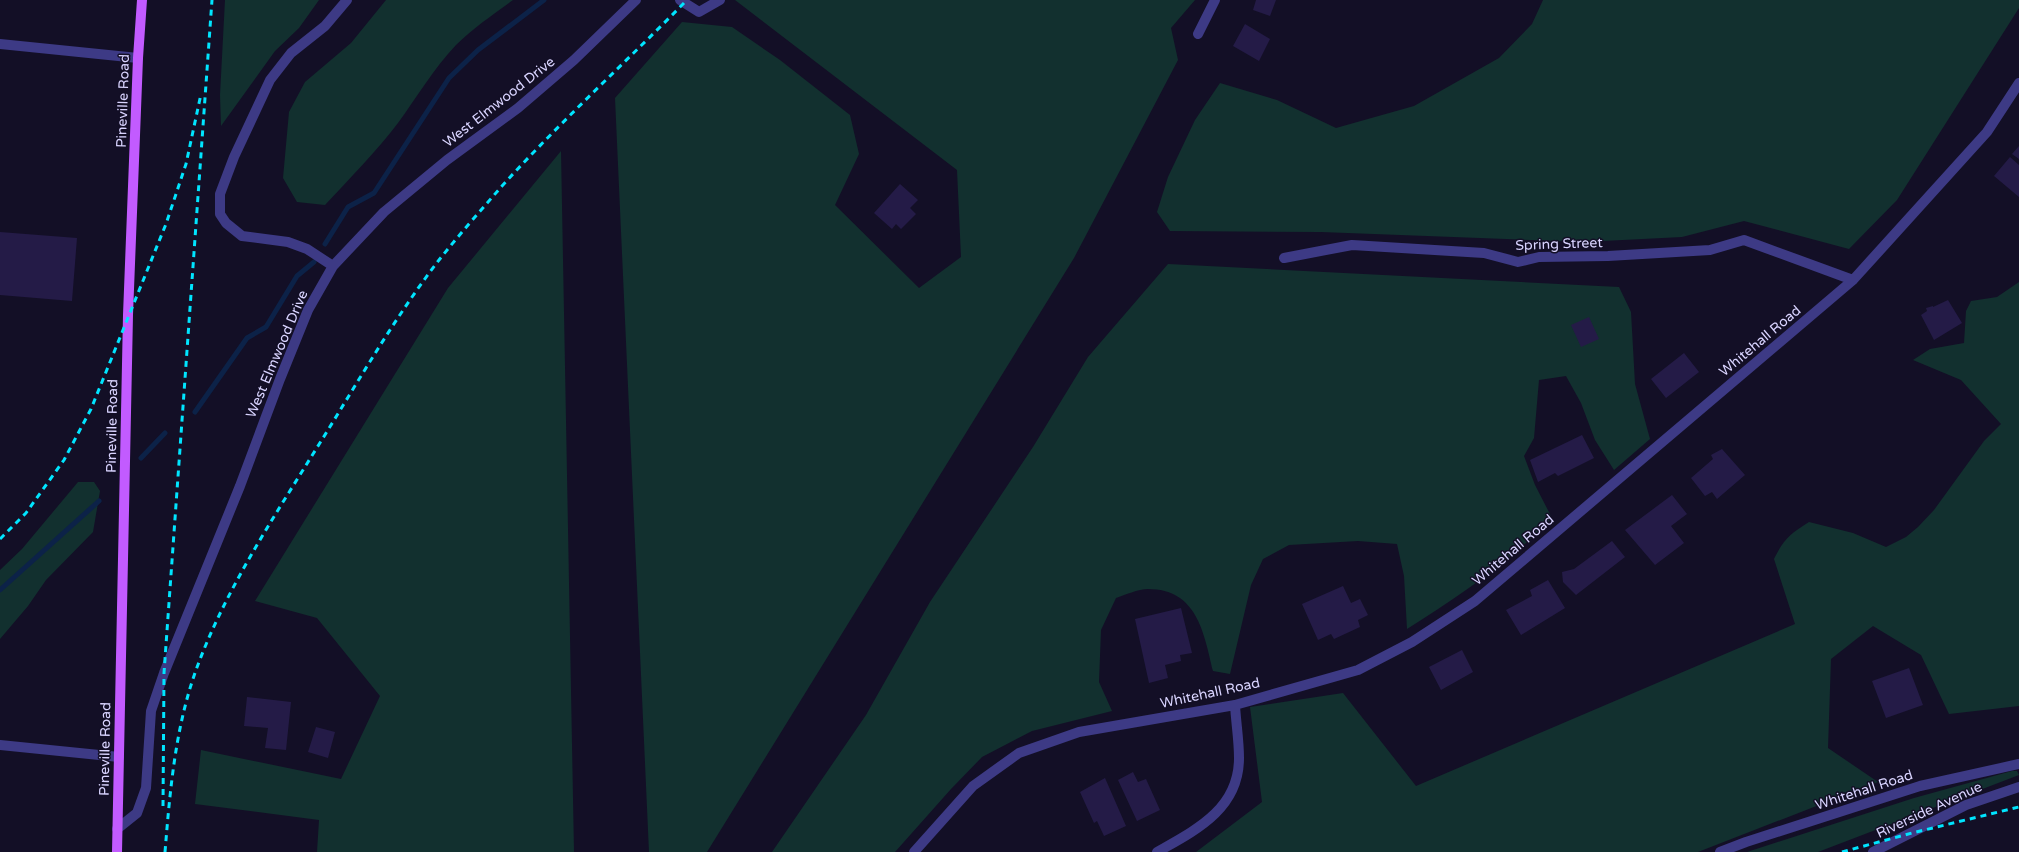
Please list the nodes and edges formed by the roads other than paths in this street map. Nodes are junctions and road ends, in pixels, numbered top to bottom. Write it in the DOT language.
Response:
graph roads {
  1 [pos="142,0"];
  2 [pos="347,0"];
  3 [pos="636,0"];
  4 [pos="680,0"];
  5 [pos="720,0"];
  6 [pos="1215,0"];
  7 [pos="1198,34"];
  8 [pos="0,44"];
  9 [pos="138,58"];
  10 [pos="2019,83"];
  11 [pos="1284,258"];
  12 [pos="333,266"];
  13 [pos="1853,280"];
  14 [pos="1235,705"];
  15 [pos="0,745"];
  16 [pos="119,757"];
  17 [pos="2019,764"];
  18 [pos="2019,786"];
  19 [pos="117,829"];
  20 [pos="117,852"];
  21 [pos="914,852"];
  22 [pos="1157,852"];
  23 [pos="1720,852"];
  24 [pos="1873,852"];
  1 -- 9 [label="main road, Pineville Road"];
  2 -- 12 [label="street"];
  3 -- 12 [label="street, West Elmwood Drive"];
  4 -- 5 [label="street"];
  6 -- 7 [label="street"];
  8 -- 9 [label="street"];
  9 -- 16 [label="main road, Pineville Road"];
  10 -- 13 [label="street, Whitehall Road"];
  11 -- 13 [label="street, Spring Street"];
  12 -- 19 [label="street, West Elmwood Drive"];
  13 -- 14 [label="street, Whitehall Road"];
  14 -- 21 [label="street, Whitehall Road"];
  14 -- 22 [label="street"];
  15 -- 16 [label="street"];
  16 -- 19 [label="main road, Pineville Road"];
  17 -- 23 [label="street, Whitehall Road"];
  18 -- 24 [label="street, Riverside Avenue"];
  19 -- 20 [label="main road, Pineville Road"];
}
